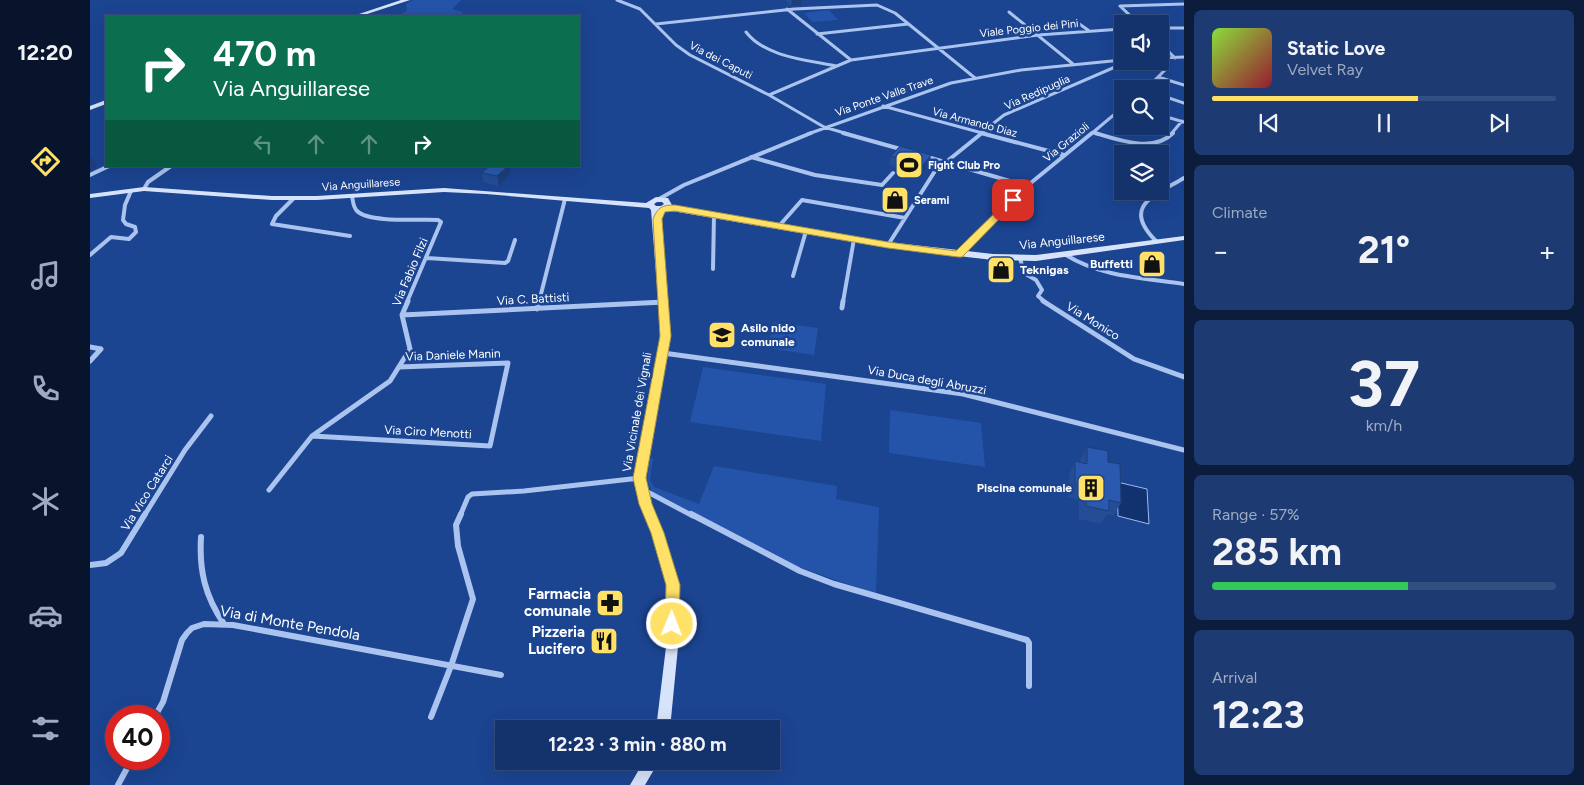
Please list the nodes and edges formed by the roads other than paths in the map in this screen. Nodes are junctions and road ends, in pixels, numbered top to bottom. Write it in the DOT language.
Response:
graph roads {
  1 [pos="407,0"];
  2 [pos="617,0"];
  3 [pos="1184,4"];
  4 [pos="787,10"];
  5 [pos="1009,12"];
  6 [pos="359,15"];
  7 [pos="1130,15"];
  8 [pos="1075,21"];
  9 [pos="656,24"];
  10 [pos="908,24"];
  11 [pos="1169,28"];
  12 [pos="1184,28"];
  13 [pos="1114,29"];
  14 [pos="1088,30"];
  15 [pos="746,32"];
  16 [pos="817,34"];
  17 [pos="1038,35"];
  18 [pos="939,49"];
  19 [pos="1169,52"];
  20 [pos="1184,57"];
  21 [pos="1169,58"];
  22 [pos="1175,58"];
  23 [pos="851,60"];
  24 [pos="1114,61"];
  25 [pos="1073,64"];
  26 [pos="837,66"];
  27 [pos="1114,67"];
  28 [pos="1165,70"];
  29 [pos="1158,77"];
  30 [pos="975,78"];
  31 [pos="1155,80"];
  32 [pos="1184,85"];
  33 [pos="769,94"];
  34 [pos="1169,98"];
  35 [pos="105,102"];
  36 [pos="1184,102"];
  37 [pos="882,106"];
  38 [pos="90,108"];
  39 [pos="1114,115"];
  40 [pos="1169,118"];
  41 [pos="1183,122"];
  42 [pos="824,126"];
  43 [pos="1093,132"];
  44 [pos="980,133"];
  45 [pos="906,151"];
  46 [pos="921,155"];
  47 [pos="1064,155"];
  48 [pos="751,157"];
  49 [pos="945,162"];
  50 [pos="106,167"];
  51 [pos="170,167"];
  52 [pos="893,173"];
  53 [pos="90,175"];
  54 [pos="1184,178"];
  55 [pos="1027,186"];
  56 [pos="144,189"];
  57 [pos="131,190"];
  58 [pos="90,196"];
  59 [pos="352,196"];
  60 [pos="294,198"];
  61 [pos="565,198"];
  62 [pos="661,205"];
  63 [pos="714,215"];
  64 [pos="905,218"];
  65 [pos="779,226"];
  66 [pos="806,231"];
  67 [pos="350,236"];
  68 [pos="1184,238"];
  69 [pos="854,239"];
  70 [pos="515,240"];
  71 [pos="1156,241"];
  72 [pos="888,245"];
  73 [pos="958,254"];
  74 [pos="90,255"];
  75 [pos="1066,255"];
  76 [pos="427,258"];
  77 [pos="1020,258"];
  78 [pos="714,269"];
  79 [pos="793,276"];
  80 [pos="1184,284"];
  81 [pos="664,302"];
  82 [pos="842,308"];
  83 [pos="537,309"];
  84 [pos="402,315"];
  85 [pos="90,347"];
  86 [pos="663,353"];
  87 [pos="90,361"];
  88 [pos="509,364"];
  89 [pos="399,367"];
  90 [pos="1184,377"];
  91 [pos="211,416"];
  92 [pos="312,436"];
  93 [pos="1184,450"];
  94 [pos="641,483"];
  95 [pos="268,490"];
  96 [pos="201,537"];
  97 [pos="90,565"];
  98 [pos="224,624"];
  99 [pos="451,666"];
  100 [pos="501,675"];
  101 [pos="1029,686"];
  102 [pos="160,705"];
  103 [pos="431,717"];
  104 [pos="664,720"];
  105 [pos="126,770"];
  106 [pos="646,770"];
  107 [pos="118,785"];
  108 [pos="637,785"];
  1 -- 6 [label="main road"];
  2 -- 9 [label="street, Via dei Caputi"];
  3 -- 7 [label="street"];
  4 -- 9 [label="street"];
  4 -- 10 [label="street"];
  4 -- 16 [label="street"];
  5 -- 17 [label="street"];
  8 -- 14 [label="street"];
  9 -- 33 [label="street, Via dei Caputi"];
  10 -- 16 [label="street"];
  10 -- 18 [label="street"];
  11 -- 12 [label="street"];
  13 -- 14 [label="street, Viale Poggio dei Pini"];
  14 -- 17 [label="street, Viale Poggio dei Pini"];
  15 -- 26 [label="street"];
  16 -- 23 [label="street"];
  17 -- 18 [label="street, Viale Poggio dei Pini"];
  17 -- 25 [label="street"];
  18 -- 23 [label="street, Viale Poggio dei Pini"];
  18 -- 30 [label="street"];
  19 -- 22 [label="street"];
  20 -- 22 [label="street"];
  21 -- 22 [label="street"];
  23 -- 26 [label="street, Viale Poggio dei Pini"];
  24 -- 25 [label="street, Via Ponte Valle Trave"];
  25 -- 30 [label="street, Via Ponte Valle Trave"];
  26 -- 33 [label="street, Viale Poggio dei Pini"];
  27 -- 44 [label="street, Via Redipuglia"];
  28 -- 29 [label="street"];
  29 -- 31 [label="street"];
  29 -- 32 [label="street"];
  30 -- 37 [label="street, Via Ponte Valle Trave"];
  33 -- 42 [label="street, Via dei Caputi"];
  34 -- 36 [label="street"];
  35 -- 38 [label="main road"];
  37 -- 42 [label="street, Via Ponte Valle Trave"];
  37 -- 44 [label="street, Via Armando Diaz"];
  39 -- 43 [label="street, Via Grazioli"];
  40 -- 41 [label="street"];
  41 -- 43 [label="street"];
  42 -- 45 [label="street, Via dei Caputi"];
  42 -- 48 [label="street, Via Ponte Valle Trave"];
  43 -- 47 [label="street, Via Grazioli"];
  44 -- 47 [label="street, Via Armando Diaz"];
  44 -- 49 [label="street, Via Redipuglia"];
  46 -- 49 [label="street"];
  47 -- 55 [label="street, Via Grazioli"];
  48 -- 52 [label="street"];
  48 -- 62 [label="street, Via Ponte Valle Trave"];
  49 -- 55 [label="street"];
  49 -- 64 [label="street, Via Redipuglia"];
  50 -- 53 [label="street"];
  51 -- 56 [label="street"];
  54 -- 71 [label="street"];
  55 -- 73 [label="street, Via Grazioli"];
  56 -- 57 [label="main road, Via Anguillarese"];
  56 -- 60 [label="main road, Via Anguillarese"];
  57 -- 58 [label="main road, Via Anguillarese"];
  57 -- 74 [label="street"];
  59 -- 60 [label="main road, Via Anguillarese"];
  59 -- 61 [label="main road, Via Anguillarese"];
  59 -- 76 [label="street, Via Fabio Filzi"];
  60 -- 67 [label="street"];
  61 -- 62 [label="main road, Via Anguillarese"];
  61 -- 83 [label="street"];
  62 -- 63 [label="main road, Via Anguillarese"];
  62 -- 81 [label="main road, Via Vicinale dei Vignali"];
  63 -- 65 [label="main road, Via Anguillarese"];
  63 -- 78 [label="street"];
  64 -- 65 [label="street"];
  64 -- 72 [label="street, Via Redipuglia"];
  65 -- 66 [label="main road, Via Anguillarese"];
  66 -- 69 [label="main road, Via Anguillarese"];
  66 -- 79 [label="street"];
  68 -- 71 [label="main road, Via Anguillarese"];
  69 -- 72 [label="main road, Via Anguillarese"];
  69 -- 82 [label="street"];
  70 -- 76 [label="street"];
  71 -- 75 [label="main road, Via Anguillarese"];
  72 -- 73 [label="main road, Via Anguillarese"];
  73 -- 77 [label="main road, Via Anguillarese"];
  75 -- 77 [label="main road, Via Anguillarese"];
  75 -- 80 [label="street"];
  76 -- 84 [label="street, Via Fabio Filzi"];
  77 -- 90 [label="street, Via Monico"];
  81 -- 83 [label="street, Via C. Battisti"];
  81 -- 86 [label="main road, Via Vicinale dei Vignali"];
  83 -- 84 [label="street, Via C. Battisti"];
  84 -- 89 [label="street, Via Fabio Filzi"];
  85 -- 87 [label="street"];
  86 -- 93 [label="street, Via Duca degli Abruzzi"];
  86 -- 94 [label="main road, Via Vicinale dei Vignali"];
  88 -- 89 [label="street, Via Daniele Manin"];
  88 -- 92 [label="street, Via Ciro Menotti"];
  89 -- 92 [label="street, Via Fabio Filzi"];
  91 -- 97 [label="street, Via Vico Catarci"];
  92 -- 95 [label="street, Via Fabio Filzi"];
  94 -- 99 [label="street"];
  94 -- 101 [label="street"];
  94 -- 104 [label="main road, Via Vicinale dei Vignali"];
  96 -- 98 [label="street"];
  98 -- 99 [label="street, Via di Monte Pendola"];
  98 -- 102 [label="street, Via di Monte Pendola"];
  99 -- 100 [label="street, Via di Monte Pendola"];
  99 -- 103 [label="street"];
  105 -- 107 [label="street"];
  106 -- 108 [label="main road"];
}
